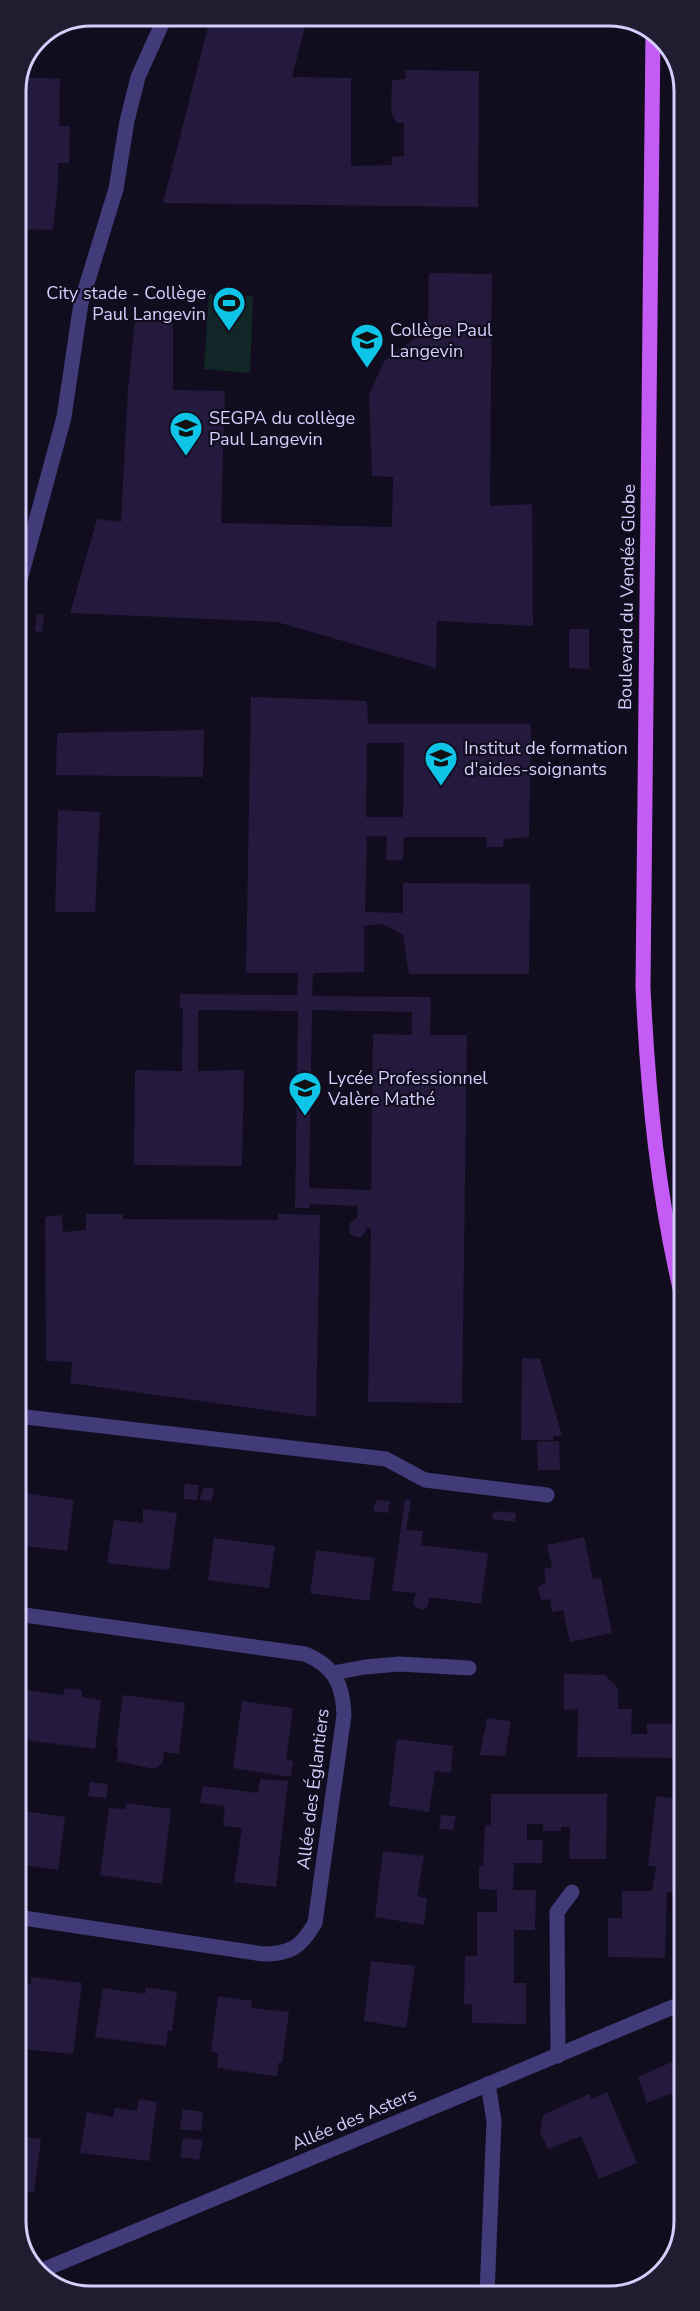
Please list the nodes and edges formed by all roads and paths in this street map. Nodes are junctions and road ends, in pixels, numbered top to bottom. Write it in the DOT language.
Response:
graph roads {
  1 [pos="161,26"];
  2 [pos="653,43"];
  3 [pos="26,558"];
  4 [pos="674,1256"];
  5 [pos="26,1417"];
  6 [pos="547,1495"];
  7 [pos="26,1615"];
  8 [pos="469,1668"];
  9 [pos="333,1673"];
  10 [pos="572,1892"];
  11 [pos="26,1918"];
  12 [pos="674,2007"];
  13 [pos="558,2056"];
  14 [pos="488,2084"];
  15 [pos="47,2268"];
  16 [pos="487,2286"];
  1 -- 3 [label="street"];
  2 -- 4 [label="main road, Boulevard du Vendée Globe"];
  5 -- 6 [label="street"];
  7 -- 9 [label="street"];
  8 -- 9 [label="street"];
  9 -- 11 [label="street, Allée des Églantiers"];
  10 -- 13 [label="street"];
  12 -- 13 [label="street, Allée des Asters"];
  13 -- 14 [label="street, Allée des Asters"];
  14 -- 15 [label="street, Allée des Asters"];
  14 -- 16 [label="street"];
}
